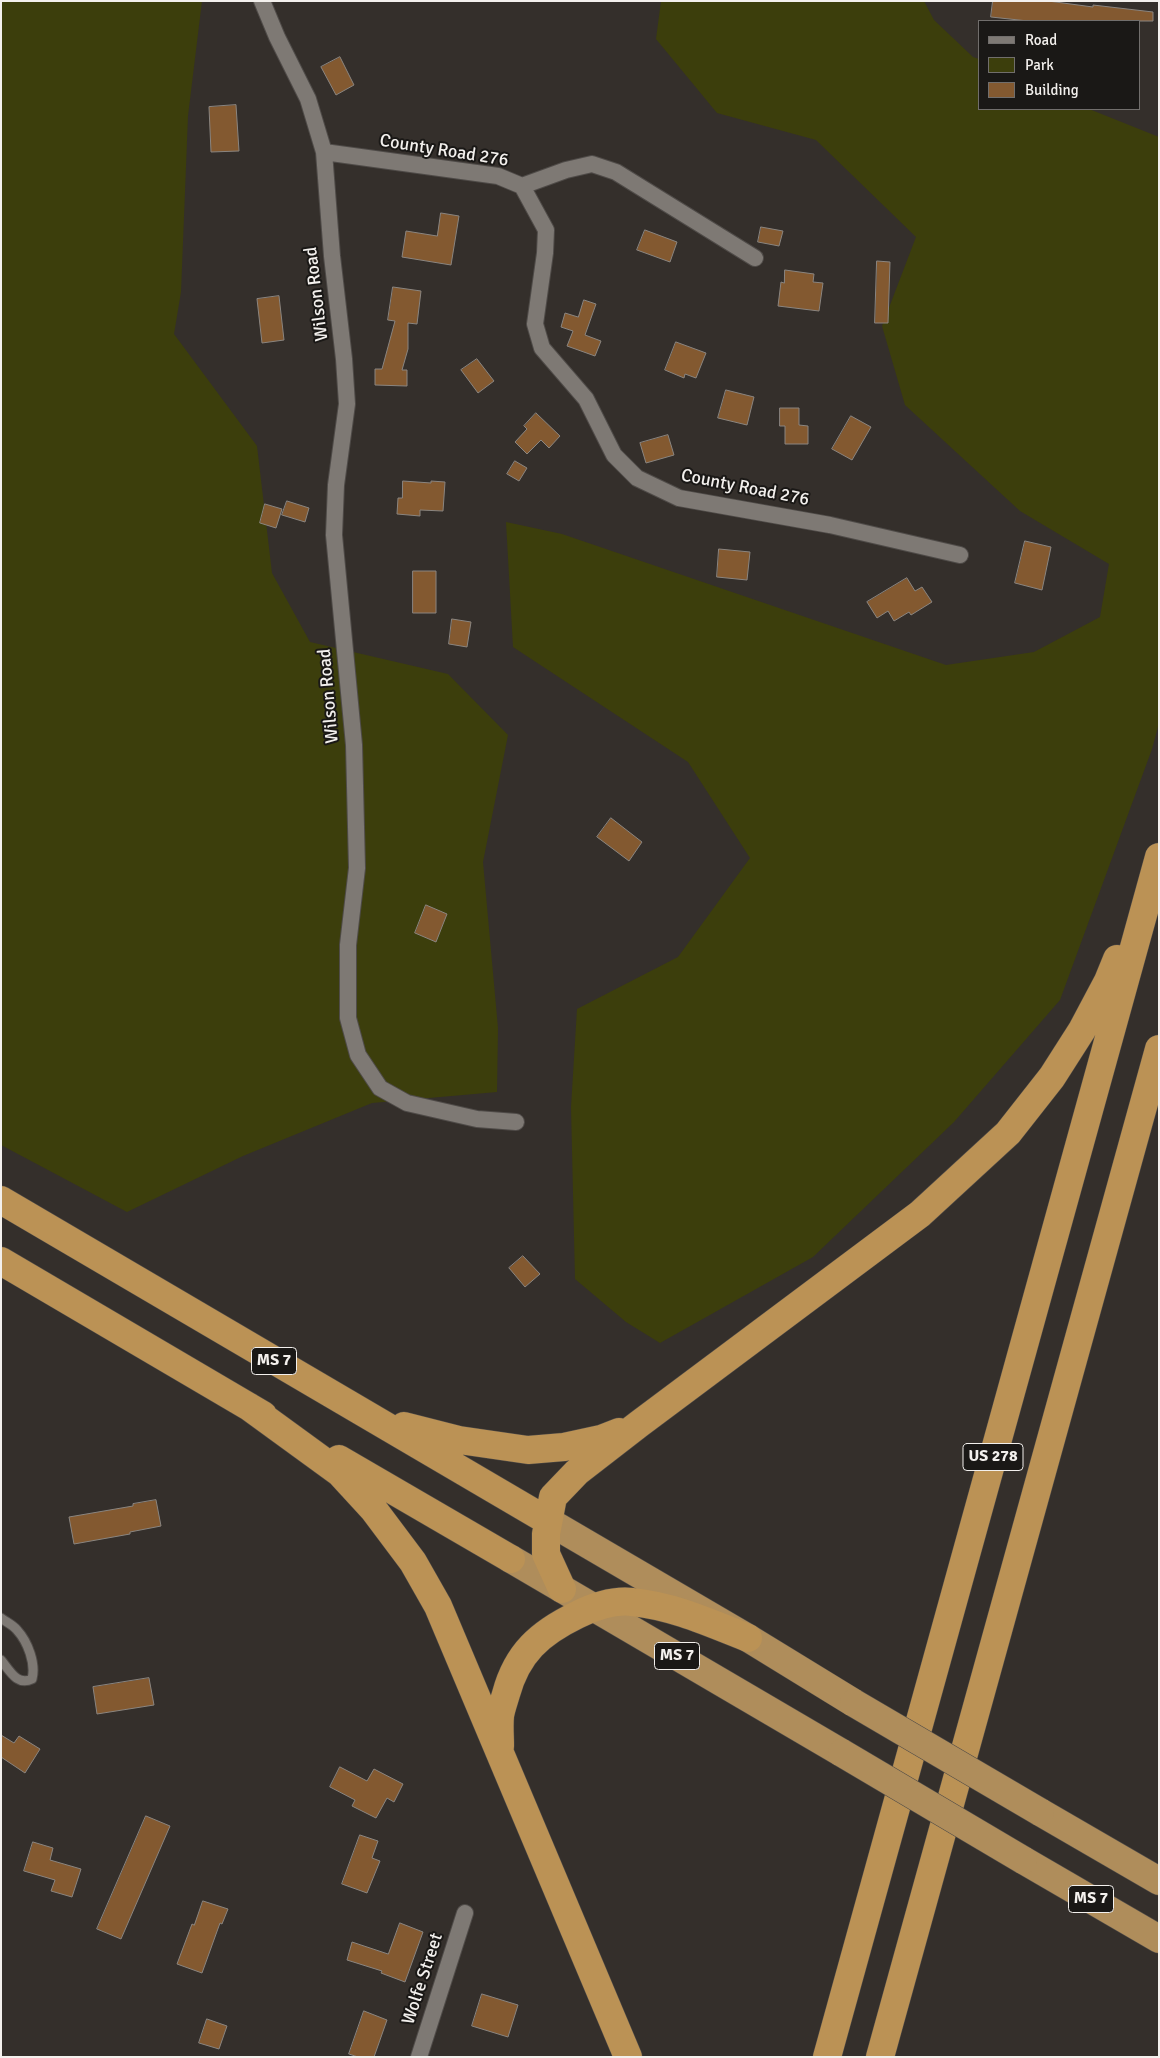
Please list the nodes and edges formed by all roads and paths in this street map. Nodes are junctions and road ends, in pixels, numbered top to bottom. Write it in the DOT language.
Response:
graph roads {
  1 [pos="262,1"];
  2 [pos="324,152"];
  3 [pos="522,186"];
  4 [pos="755,258"];
  5 [pos="960,555"];
  6 [pos="1159,856"];
  7 [pos="1159,1050"];
  8 [pos="516,1122"];
  9 [pos="1,1200"];
  10 [pos="1,1261"];
  11 [pos="248,1406"];
  12 [pos="364,1414"];
  13 [pos="639,1424"];
  14 [pos="548,1521"];
  15 [pos="562,1589"];
  16 [pos="593,1607"];
  17 [pos="1,1618"];
  18 [pos="748,1638"];
  19 [pos="1,1660"];
  20 [pos="500,1756"];
  21 [pos="1159,1881"];
  22 [pos="465,1913"];
  23 [pos="1159,1939"];
  24 [pos="419,2057"];
  25 [pos="628,2057"];
  26 [pos="827,2057"];
  27 [pos="880,2057"];
  1 -- 2 [label="street, Wilson Road"];
  2 -- 3 [label="street, County Road 276"];
  2 -- 8 [label="street, Wilson Road"];
  3 -- 4 [label="street"];
  3 -- 5 [label="street, County Road 276"];
  6 -- 13 [label="highway"];
  6 -- 26 [label="highway, US 278"];
  7 -- 27 [label="highway, US 278"];
  9 -- 12 [label="highway, MS 7"];
  10 -- 11 [label="highway, MS 7"];
  11 -- 15 [label="highway, MS 7"];
  11 -- 20 [label="highway"];
  12 -- 13 [label="highway"];
  12 -- 14 [label="highway, MS 7"];
  13 -- 14 [label="highway"];
  14 -- 15 [label="highway"];
  14 -- 18 [label="highway, MS 7"];
  15 -- 16 [label="highway, MS 7"];
  16 -- 18 [label="highway"];
  16 -- 20 [label="highway"];
  16 -- 23 [label="highway, MS 7, bridge"];
  17 -- 19 [label="lane"];
  18 -- 21 [label="highway, MS 7, bridge"];
  20 -- 25 [label="highway"];
  22 -- 24 [label="street, Wolfe Street"];
}
